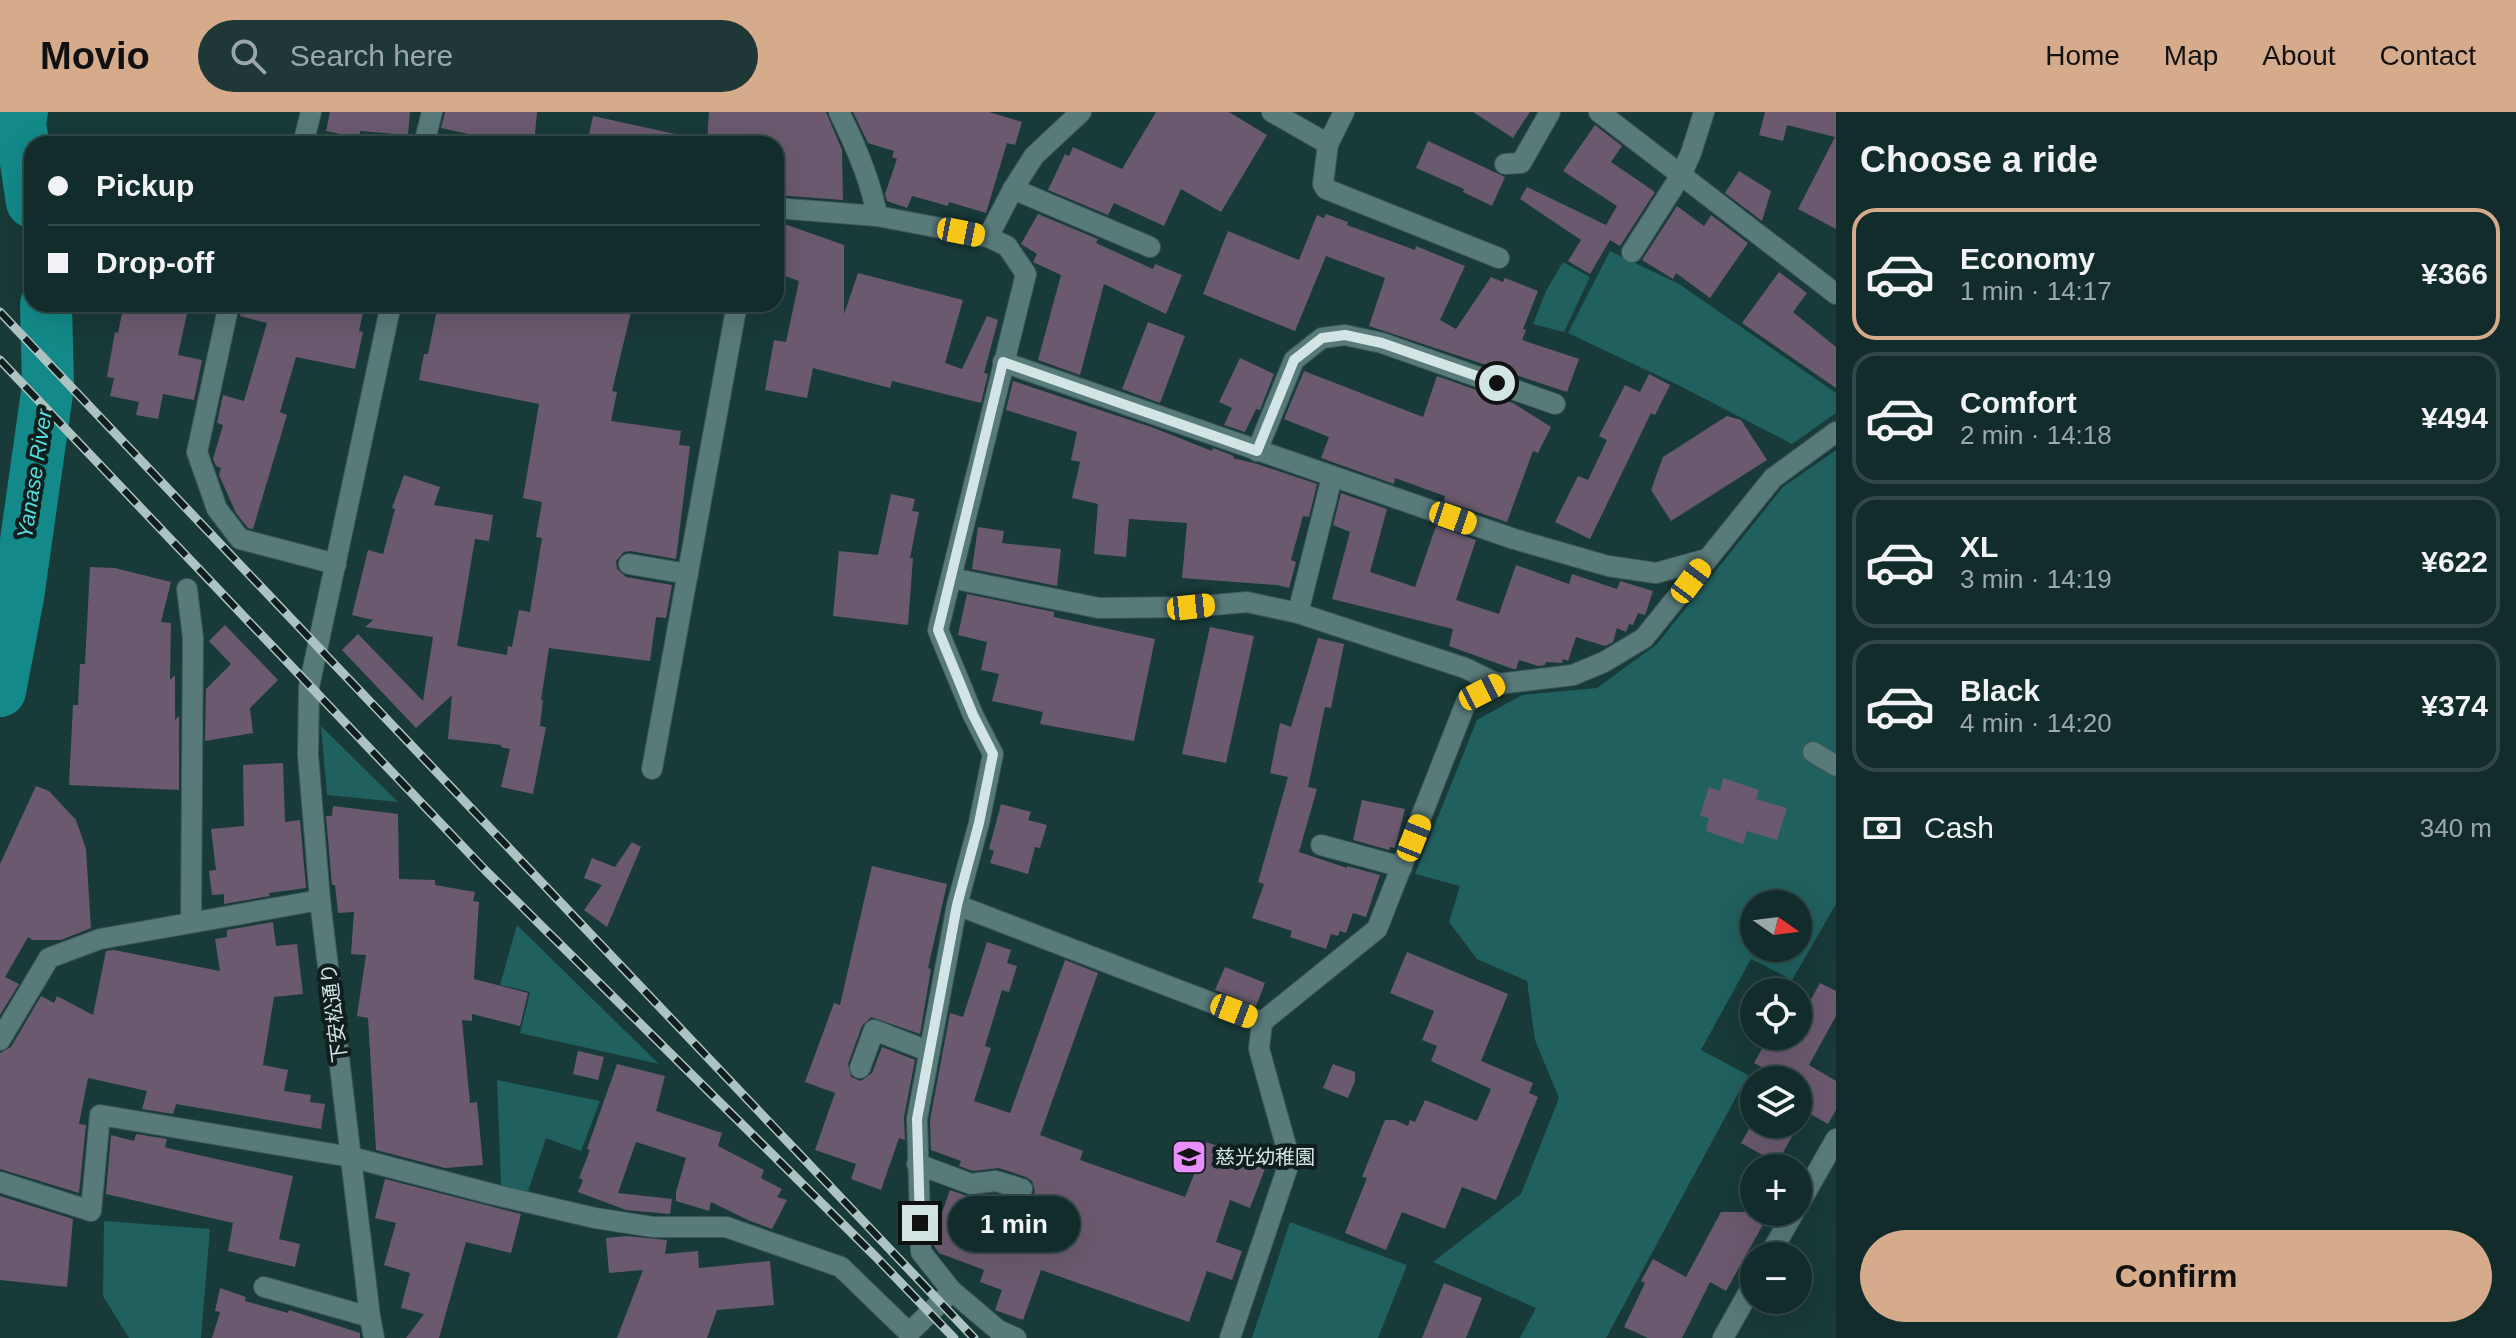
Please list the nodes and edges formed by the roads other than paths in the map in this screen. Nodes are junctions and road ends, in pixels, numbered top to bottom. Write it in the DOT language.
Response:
graph roads {
  1 [pos="311,112"];
  2 [pos="432,112"];
  3 [pos="839,112"];
  4 [pos="1081,112"];
  5 [pos="1272,112"];
  6 [pos="1344,112"];
  7 [pos="1550,112"];
  8 [pos="1599,112"];
  9 [pos="1704,112"];
  10 [pos="305,136"];
  11 [pos="426,136"];
  12 [pos="1328,144"];
  13 [pos="1505,164"];
  14 [pos="1681,175"];
  15 [pos="1013,189"];
  16 [pos="784,209"];
  17 [pos="877,216"];
  18 [pos="988,237"];
  19 [pos="1150,247"];
  20 [pos="1632,252"];
  21 [pos="1499,258"];
  22 [pos="1836,294"];
  23 [pos="227,312"];
  24 [pos="389,312"];
  25 [pos="736,312"];
  26 [pos="1003,362"];
  27 [pos="1555,404"];
  28 [pos="1836,432"];
  29 [pos="1257,451"];
  30 [pos="1332,477"];
  31 [pos="1707,559"];
  32 [pos="336,564"];
  33 [pos="629,564"];
  34 [pos="688,574"];
  35 [pos="951,578"];
  36 [pos="187,589"];
  37 [pos="1298,613"];
  38 [pos="1498,684"];
  39 [pos="1813,752"];
  40 [pos="1836,766"];
  41 [pos="652,769"];
  42 [pos="1321,845"];
  43 [pos="1402,867"];
  44 [pos="320,900"];
  45 [pos="957,905"];
  46 [pos="191,922"];
  47 [pos="1262,1022"];
  48 [pos="0,1040"];
  49 [pos="928,1051"];
  50 [pos="860,1068"];
  51 [pos="1836,1139"];
  52 [pos="351,1157"];
  53 [pos="917,1164"];
  54 [pos="1812,1181"];
  55 [pos="0,1182"];
  56 [pos="1022,1189"];
  57 [pos="264,1287"];
  58 [pos="952,1291"];
  59 [pos="1740,1308"];
  60 [pos="370,1317"];
  61 [pos="374,1338"];
  62 [pos="1016,1338"];
  63 [pos="1230,1338"];
  64 [pos="1723,1338"];
  1 -- 10 [label="street"];
  2 -- 11 [label="street"];
  3 -- 17 [label="street"];
  4 -- 15 [label="street"];
  5 -- 12 [label="street"];
  6 -- 12 [label="street"];
  7 -- 13 [label="street"];
  8 -- 14 [label="street"];
  9 -- 14 [label="street"];
  12 -- 21 [label="street"];
  14 -- 20 [label="street"];
  14 -- 22 [label="street"];
  15 -- 18 [label="street"];
  15 -- 19 [label="street"];
  16 -- 17 [label="street"];
  17 -- 18 [label="street"];
  18 -- 26 [label="street"];
  23 -- 32 [label="street"];
  24 -- 32 [label="street"];
  25 -- 34 [label="street"];
  26 -- 29 [label="street"];
  26 -- 35 [label="street"];
  27 -- 29 [label="street"];
  28 -- 31 [label="street"];
  29 -- 30 [label="street"];
  30 -- 31 [label="street"];
  30 -- 37 [label="street"];
  31 -- 38 [label="street"];
  32 -- 44 [label="street, 下安松通り"];
  33 -- 34 [label="street"];
  34 -- 41 [label="street"];
  35 -- 37 [label="street"];
  35 -- 45 [label="street"];
  36 -- 46 [label="street"];
  37 -- 38 [label="street"];
  38 -- 43 [label="street"];
  39 -- 40 [label="street"];
  42 -- 43 [label="street"];
  43 -- 47 [label="street"];
  44 -- 46 [label="street"];
  44 -- 52 [label="street, 下安松通り"];
  45 -- 47 [label="street"];
  45 -- 49 [label="street"];
  46 -- 48 [label="street"];
  47 -- 63 [label="street"];
  49 -- 50 [label="street"];
  49 -- 53 [label="street"];
  51 -- 54 [label="street"];
  52 -- 55 [label="street"];
  52 -- 58 [label="street"];
  52 -- 60 [label="street, 下安松通り"];
  53 -- 56 [label="street"];
  53 -- 58 [label="street"];
  57 -- 60 [label="street"];
  58 -- 62 [label="street"];
  59 -- 64 [label="street"];
  60 -- 61 [label="street, 下安松通り"];
}
